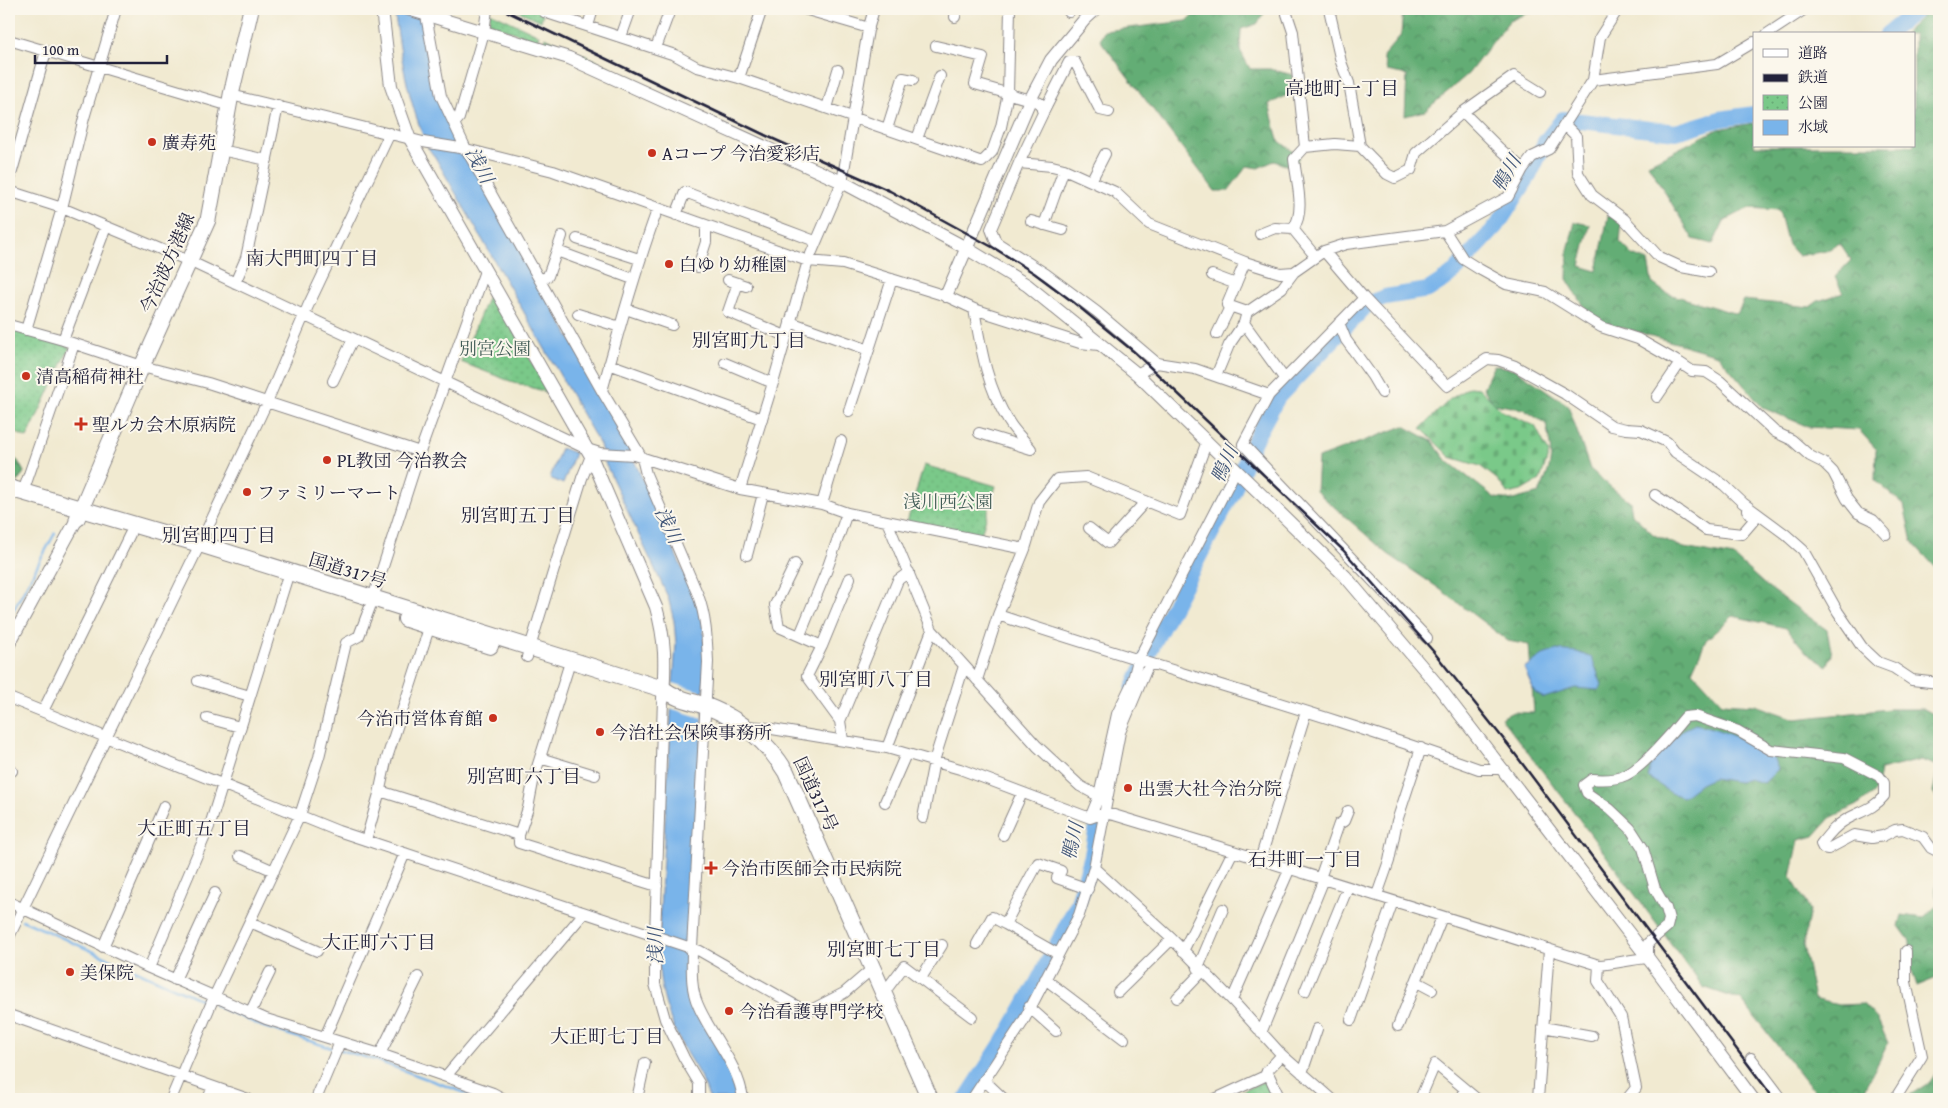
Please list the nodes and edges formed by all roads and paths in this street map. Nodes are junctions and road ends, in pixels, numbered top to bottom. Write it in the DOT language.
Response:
graph roads {
  1 [pos="116,9"];
  2 [pos="251,9"];
  3 [pos="382,9"];
  4 [pos="408,9"];
  5 [pos="487,9"];
  6 [pos="545,9"];
  7 [pos="593,9"];
  8 [pos="631,9"];
  9 [pos="762,9"];
  10 [pos="804,9"];
  11 [pos="874,9"];
  12 [pos="1010,9"];
  13 [pos="1096,9"];
  14 [pos="1329,9"];
  15 [pos="1618,9"];
  16 [pos="1805,9"];
  17 [pos="670,10"];
  18 [pos="425,12"];
  19 [pos="1287,14"];
  20 [pos="588,26"];
  21 [pos="869,28"];
  22 [pos="484,32"];
  23 [pos="1770,32"];
  24 [pos="621,37"];
  25 [pos="9,40"];
  26 [pos="1753,43"];
  27 [pos="936,46"];
  28 [pos="656,48"];
  29 [pos="46,51"];
  30 [pos="100,66"];
  31 [pos="838,70"];
  32 [pos="940,76"];
  33 [pos="739,78"];
  34 [pos="913,80"];
  35 [pos="1593,80"];
  36 [pos="1540,92"];
  37 [pos="1008,93"];
  38 [pos="1030,100"];
  39 [pos="230,101"];
  40 [pos="278,106"];
  41 [pos="827,108"];
  42 [pos="1109,112"];
  43 [pos="1463,112"];
  44 [pos="1043,113"];
  45 [pos="853,117"];
  46 [pos="454,124"];
  47 [pos="1565,125"];
  48 [pos="887,129"];
  49 [pos="390,133"];
  50 [pos="408,137"];
  51 [pos="916,139"];
  52 [pos="1360,146"];
  53 [pos="1305,147"];
  54 [pos="463,148"];
  55 [pos="221,150"];
  56 [pos="1105,154"];
  57 [pos="267,160"];
  58 [pos="1019,163"];
  59 [pos="1064,169"];
  60 [pos="1523,169"];
  61 [pos="1091,181"];
  62 [pos="9,182"];
  63 [pos="842,182"];
  64 [pos="9,192"];
  65 [pos="62,208"];
  66 [pos="658,208"];
  67 [pos="676,215"];
  68 [pos="1031,221"];
  69 [pos="706,225"];
  70 [pos="1044,225"];
  71 [pos="106,227"];
  72 [pos="1293,229"];
  73 [pos="1063,230"];
  74 [pos="1445,231"];
  75 [pos="1260,234"];
  76 [pos="562,236"];
  77 [pos="577,239"];
  78 [pos="815,241"];
  79 [pos="966,248"];
  80 [pos="557,251"];
  81 [pos="1319,253"];
  82 [pos="639,259"];
  83 [pos="189,261"];
  84 [pos="808,261"];
  85 [pos="1245,262"];
  86 [pos="698,267"];
  87 [pos="485,271"];
  88 [pos="1294,272"];
  89 [pos="1709,272"];
  90 [pos="1212,275"];
  91 [pos="633,279"];
  92 [pos="892,279"];
  93 [pos="540,280"];
  94 [pos="235,283"];
  95 [pos="737,283"];
  96 [pos="1236,284"];
  97 [pos="946,296"];
  98 [pos="1364,298"];
  99 [pos="1230,306"];
  100 [pos="626,309"];
  101 [pos="974,309"];
  102 [pos="1247,312"];
  103 [pos="578,314"];
  104 [pos="304,317"];
  105 [pos="790,322"];
  106 [pos="1244,323"];
  107 [pos="9,325"];
  108 [pos="1340,325"];
  109 [pos="672,326"];
  110 [pos="620,328"];
  111 [pos="26,330"];
  112 [pos="1217,334"];
  113 [pos="786,336"];
  114 [pos="353,339"];
  115 [pos="63,340"];
  116 [pos="74,344"];
  117 [pos="1099,345"];
  118 [pos="868,350"];
  119 [pos="1157,363"];
  120 [pos="1680,363"];
  121 [pos="609,364"];
  122 [pos="725,364"];
  123 [pos="142,366"];
  124 [pos="1137,374"];
  125 [pos="1216,376"];
  126 [pos="1284,378"];
  127 [pos="333,381"];
  128 [pos="445,382"];
  129 [pos="773,384"];
  130 [pos="602,391"];
  131 [pos="1382,393"];
  132 [pos="1269,395"];
  133 [pos="1657,397"];
  134 [pos="267,402"];
  135 [pos="849,411"];
  136 [pos="762,419"];
  137 [pos="979,433"];
  138 [pos="841,441"];
  139 [pos="1207,441"];
  140 [pos="420,452"];
  141 [pos="592,453"];
  142 [pos="638,457"];
  143 [pos="1236,470"];
  144 [pos="740,489"];
  145 [pos="14,493"];
  146 [pos="763,494"];
  147 [pos="1655,495"];
  148 [pos="1146,501"];
  149 [pos="1743,502"];
  150 [pos="822,504"];
  151 [pos="847,512"];
  152 [pos="79,514"];
  153 [pos="887,521"];
  154 [pos="1089,528"];
  155 [pos="130,534"];
  156 [pos="1886,534"];
  157 [pos="197,549"];
  158 [pos="1025,549"];
  159 [pos="747,554"];
  160 [pos="795,564"];
  161 [pos="909,572"];
  162 [pos="287,577"];
  163 [pos="850,578"];
  164 [pos="371,603"];
  165 [pos="998,615"];
  166 [pos="431,622"];
  167 [pos="932,630"];
  168 [pos="800,635"];
  169 [pos="1428,638"];
  170 [pos="9,644"];
  171 [pos="822,646"];
  172 [pos="528,652"];
  173 [pos="1138,660"];
  174 [pos="1148,663"];
  175 [pos="569,664"];
  176 [pos="964,666"];
  177 [pos="977,680"];
  178 [pos="198,681"];
  179 [pos="1939,683"];
  180 [pos="666,694"];
  181 [pos="250,696"];
  182 [pos="9,698"];
  183 [pos="704,706"];
  184 [pos="43,712"];
  185 [pos="1306,712"];
  186 [pos="207,718"];
  187 [pos="840,721"];
  188 [pos="746,726"];
  189 [pos="240,727"];
  190 [pos="106,736"];
  191 [pos="843,740"];
  192 [pos="887,748"];
  193 [pos="1421,748"];
  194 [pos="906,754"];
  195 [pos="540,758"];
  196 [pos="934,761"];
  197 [pos="1501,769"];
  198 [pos="595,775"];
  199 [pos="222,783"];
  200 [pos="380,791"];
  201 [pos="1022,792"];
  202 [pos="1103,799"];
  203 [pos="885,802"];
  204 [pos="164,806"];
  205 [pos="1348,812"];
  206 [pos="1104,813"];
  207 [pos="300,815"];
  208 [pos="923,818"];
  209 [pos="1090,818"];
  210 [pos="519,835"];
  211 [pos="1003,835"];
  212 [pos="366,840"];
  213 [pos="1232,850"];
  214 [pos="1939,852"];
  215 [pos="405,853"];
  216 [pos="240,856"];
  217 [pos="1260,860"];
  218 [pos="1094,868"];
  219 [pos="1290,868"];
  220 [pos="274,871"];
  221 [pos="1322,878"];
  222 [pos="657,886"];
  223 [pos="1348,887"];
  224 [pos="1088,889"];
  225 [pos="215,893"];
  226 [pos="1377,895"];
  227 [pos="1393,901"];
  228 [pos="9,902"];
  229 [pos="22,909"];
  230 [pos="1223,909"];
  231 [pos="584,913"];
  232 [pos="1442,917"];
  233 [pos="250,922"];
  234 [pos="1005,924"];
  235 [pos="9,937"];
  236 [pos="657,937"];
  237 [pos="1172,939"];
  238 [pos="977,944"];
  239 [pos="942,945"];
  240 [pos="103,947"];
  241 [pos="690,947"];
  242 [pos="1549,950"];
  243 [pos="317,951"];
  244 [pos="1183,951"];
  245 [pos="1906,951"];
  246 [pos="1058,954"];
  247 [pos="1648,958"];
  248 [pos="1599,965"];
  249 [pos="149,968"];
  250 [pos="872,969"];
  251 [pos="1200,970"];
  252 [pos="270,972"];
  253 [pos="418,977"];
  254 [pos="921,978"];
  255 [pos="1045,979"];
  256 [pos="175,980"];
  257 [pos="1417,982"];
  258 [pos="1432,990"];
  259 [pos="1305,991"];
  260 [pos="1118,992"];
  261 [pos="883,994"];
  262 [pos="214,997"];
  263 [pos="1177,998"];
  264 [pos="1232,1000"];
  265 [pos="1029,1007"];
  266 [pos="250,1013"];
  267 [pos="9,1016"];
  268 [pos="972,1017"];
  269 [pos="1351,1020"];
  270 [pos="1398,1026"];
  271 [pos="1543,1027"];
  272 [pos="1317,1029"];
  273 [pos="1056,1031"];
  274 [pos="1261,1033"];
  275 [pos="1592,1036"];
  276 [pos="325,1037"];
  277 [pos="1124,1039"];
  278 [pos="340,1042"];
  279 [pos="380,1054"];
  280 [pos="1282,1055"];
  281 [pos="1751,1058"];
  282 [pos="645,1063"];
  283 [pos="1268,1072"];
  284 [pos="1302,1073"];
  285 [pos="181,1076"];
  286 [pos="446,1076"];
  287 [pos="984,1080"];
  288 [pos="213,1087"];
  289 [pos="1465,1088"];
  290 [pos="171,1099"];
  291 [pos="208,1099"];
  292 [pos="248,1099"];
  293 [pos="316,1099"];
  294 [pos="504,1099"];
  295 [pos="637,1099"];
  296 [pos="699,1099"];
  297 [pos="743,1099"];
  298 [pos="930,1099"];
  299 [pos="972,1099"];
  300 [pos="1004,1099"];
  301 [pos="1215,1099"];
  302 [pos="1280,1099"];
  303 [pos="1332,1099"];
  304 [pos="1420,1099"];
  305 [pos="1460,1099"];
  306 [pos="1476,1099"];
  307 [pos="1538,1099"];
  308 [pos="1627,1099"];
  309 [pos="1753,1099"];
  310 [pos="1782,1099"];
  311 [pos="1895,1099"];
  1 -- 30 [label="street"];
  2 -- 39 [label="main road, 今治波方港線"];
  3 -- 50 [label="street"];
  4 -- 18 [label="street"];
  5 -- 22 [label="street"];
  6 -- 20 [label="street"];
  7 -- 20 [label="street"];
  8 -- 24 [label="street"];
  9 -- 33 [label="street"];
  10 -- 21 [label="street"];
  11 -- 21 [label="street"];
  12 -- 37 [label="street"];
  13 -- 38 [label="street"];
  14 -- 52 [label="street"];
  15 -- 35 [label="street"];
  16 -- 23 [label="street"];
  17 -- 28 [label="street"];
  18 -- 22 [label="street"];
  18 -- 46 [label="street"];
  19 -- 53 [label="street"];
  20 -- 24 [label="street"];
  21 -- 45 [label="street"];
  22 -- 46 [label="street"];
  22 -- 63 [label="street"];
  24 -- 28 [label="street"];
  25 -- 29 [label="street"];
  26 -- 35 [label="street"];
  27 -- 37 [label="street"];
  28 -- 33 [label="street"];
  29 -- 30 [label="street"];
  29 -- 62 [label="street"];
  30 -- 39 [label="street"];
  30 -- 65 [label="street"];
  31 -- 41 [label="street"];
  32 -- 51 [label="street"];
  33 -- 41 [label="street"];
  34 -- 48 [label="street"];
  35 -- 47 [label="street"];
  36 -- 43 [label="street"];
  37 -- 38 [label="street"];
  37 -- 51 [label="street"];
  38 -- 44 [label="street"];
  38 -- 79 [label="street"];
  39 -- 40 [label="street"];
  39 -- 55 [label="main road, 今治波方港線"];
  40 -- 49 [label="street"];
  40 -- 57 [label="street"];
  41 -- 45 [label="street"];
  42 -- 44 [label="street"];
  43 -- 52 [label="street"];
  43 -- 60 [label="street"];
  44 -- 58 [label="street"];
  45 -- 48 [label="street"];
  45 -- 63 [label="street"];
  46 -- 54 [label="street"];
  47 -- 60 [label="street"];
  47 -- 89 [label="street"];
  48 -- 51 [label="street"];
  49 -- 50 [label="street"];
  49 -- 104 [label="street"];
  50 -- 54 [label="street"];
  50 -- 87 [label="street"];
  52 -- 53 [label="street"];
  53 -- 72 [label="street"];
  54 -- 66 [label="street"];
  54 -- 93 [label="street"];
  55 -- 57 [label="street"];
  55 -- 83 [label="main road, 今治波方港線"];
  56 -- 61 [label="street"];
  57 -- 94 [label="street"];
  58 -- 59 [label="street"];
  58 -- 119 [label="street"];
  59 -- 61 [label="street"];
  59 -- 70 [label="street"];
  60 -- 74 [label="street"];
  61 -- 85 [label="street"];
  63 -- 78 [label="street"];
  63 -- 79 [label="street"];
  64 -- 65 [label="street"];
  65 -- 71 [label="street"];
  65 -- 111 [label="street"];
  66 -- 67 [label="street"];
  66 -- 82 [label="street"];
  67 -- 69 [label="street"];
  67 -- 78 [label="street"];
  68 -- 70 [label="street"];
  69 -- 84 [label="street"];
  69 -- 86 [label="street"];
  70 -- 73 [label="street"];
  71 -- 83 [label="street"];
  71 -- 115 [label="street"];
  72 -- 75 [label="street"];
  72 -- 81 [label="street"];
  74 -- 81 [label="street"];
  74 -- 120 [label="street"];
  76 -- 80 [label="street"];
  77 -- 82 [label="street"];
  78 -- 84 [label="street"];
  79 -- 97 [label="street"];
  79 -- 117 [label="street"];
  80 -- 91 [label="street"];
  80 -- 93 [label="street"];
  81 -- 88 [label="street"];
  81 -- 98 [label="street"];
  82 -- 91 [label="street"];
  83 -- 94 [label="street"];
  83 -- 123 [label="main road, 今治波方港線"];
  84 -- 92 [label="street"];
  84 -- 105 [label="street"];
  85 -- 88 [label="street"];
  85 -- 96 [label="street"];
  87 -- 128 [label="street"];
  87 -- 141 [label="street"];
  88 -- 102 [label="street"];
  90 -- 96 [label="street"];
  91 -- 100 [label="street"];
  92 -- 97 [label="street"];
  92 -- 118 [label="street"];
  93 -- 130 [label="street"];
  94 -- 104 [label="street"];
  95 -- 113 [label="street"];
  96 -- 99 [label="street"];
  97 -- 101 [label="street"];
  98 -- 108 [label="street"];
  98 -- 149 [label="street"];
  99 -- 102 [label="street"];
  99 -- 112 [label="street"];
  100 -- 109 [label="street"];
  100 -- 110 [label="street"];
  101 -- 117 [label="street"];
  101 -- 137 [label="street"];
  102 -- 106 [label="street"];
  103 -- 110 [label="street"];
  104 -- 114 [label="street"];
  104 -- 134 [label="street"];
  105 -- 113 [label="street"];
  105 -- 118 [label="street"];
  106 -- 125 [label="street"];
  106 -- 126 [label="street"];
  107 -- 111 [label="street"];
  108 -- 126 [label="street"];
  108 -- 131 [label="street"];
  110 -- 121 [label="street"];
  111 -- 115 [label="street"];
  113 -- 129 [label="street"];
  114 -- 127 [label="street"];
  114 -- 128 [label="street"];
  115 -- 116 [label="street"];
  116 -- 123 [label="street"];
  116 -- 145 [label="street"];
  117 -- 124 [label="street"];
  118 -- 135 [label="street"];
  119 -- 124 [label="street"];
  119 -- 125 [label="street"];
  120 -- 133 [label="street"];
  120 -- 156 [label="street"];
  121 -- 130 [label="street"];
  121 -- 136 [label="street"];
  122 -- 129 [label="street"];
  123 -- 134 [label="street"];
  123 -- 152 [label="main road, 今治波方港線"];
  124 -- 139 [label="street"];
  125 -- 132 [label="street"];
  126 -- 132 [label="street"];
  128 -- 140 [label="street"];
  128 -- 141 [label="street"];
  129 -- 136 [label="street"];
  130 -- 142 [label="street"];
  132 -- 169 [label="street"];
  134 -- 140 [label="street"];
  134 -- 157 [label="street"];
  136 -- 144 [label="street"];
  138 -- 150 [label="street"];
  139 -- 143 [label="street"];
  139 -- 148 [label="street"];
  140 -- 164 [label="street"];
  141 -- 142 [label="street"];
  141 -- 172 [label="street"];
  141 -- 180 [label="street"];
  142 -- 144 [label="street"];
  142 -- 183 [label="street"];
  143 -- 173 [label="street"];
  143 -- 197 [label="street"];
  144 -- 146 [label="street"];
  145 -- 152 [label="highway, 国道317号"];
  146 -- 150 [label="street"];
  146 -- 159 [label="street"];
  147 -- 149 [label="street"];
  148 -- 154 [label="street"];
  148 -- 158 [label="street"];
  149 -- 179 [label="street"];
  150 -- 151 [label="street"];
  151 -- 153 [label="street"];
  151 -- 168 [label="street"];
  152 -- 155 [label="highway, 国道317号"];
  152 -- 157 [label="highway, 国道317号"];
  152 -- 170 [label="street"];
  153 -- 158 [label="street"];
  153 -- 161 [label="street"];
  155 -- 157 [label="highway, 国道317号"];
  155 -- 184 [label="street"];
  157 -- 162 [label="highway, 国道317号"];
  157 -- 190 [label="street"];
  158 -- 165 [label="street"];
  160 -- 168 [label="street"];
  161 -- 167 [label="street"];
  161 -- 187 [label="street"];
  162 -- 164 [label="highway, 国道317号"];
  162 -- 181 [label="street"];
  163 -- 171 [label="street"];
  164 -- 166 [label="highway, 国道317号"];
  164 -- 207 [label="street"];
  165 -- 173 [label="street"];
  165 -- 177 [label="street"];
  166 -- 172 [label="highway, 国道317号"];
  166 -- 200 [label="street"];
  167 -- 176 [label="street"];
  167 -- 192 [label="street"];
  168 -- 171 [label="street"];
  171 -- 187 [label="street"];
  172 -- 175 [label="highway, 国道317号"];
  173 -- 174 [label="street"];
  173 -- 202 [label="street"];
  174 -- 185 [label="street"];
  174 -- 202 [label="street"];
  175 -- 180 [label="highway, 国道317号"];
  175 -- 195 [label="street"];
  176 -- 177 [label="street"];
  176 -- 196 [label="street"];
  177 -- 202 [label="street"];
  178 -- 181 [label="street"];
  180 -- 183 [label="highway, 国道317号"];
  180 -- 222 [label="street"];
  181 -- 189 [label="street"];
  182 -- 184 [label="street"];
  183 -- 188 [label="highway, 国道317号"];
  183 -- 241 [label="street"];
  184 -- 190 [label="street"];
  185 -- 193 [label="street"];
  185 -- 217 [label="street"];
  186 -- 189 [label="street"];
  187 -- 191 [label="street"];
  188 -- 191 [label="street"];
  188 -- 250 [label="highway, 国道317号"];
  189 -- 199 [label="street"];
  190 -- 199 [label="street"];
  190 -- 229 [label="street"];
  191 -- 192 [label="street"];
  192 -- 194 [label="street"];
  193 -- 197 [label="street"];
  193 -- 226 [label="street"];
  194 -- 196 [label="street"];
  194 -- 203 [label="street"];
  195 -- 198 [label="street"];
  195 -- 210 [label="street"];
  196 -- 201 [label="street"];
  196 -- 208 [label="street"];
  197 -- 247 [label="street"];
  199 -- 207 [label="street"];
  199 -- 249 [label="street"];
  200 -- 210 [label="street"];
  200 -- 212 [label="street"];
  201 -- 209 [label="street"];
  201 -- 211 [label="street"];
  202 -- 206 [label="street"];
  202 -- 209 [label="street"];
  204 -- 240 [label="street"];
  205 -- 221 [label="street"];
  206 -- 209 [label="street"];
  206 -- 213 [label="street"];
  206 -- 218 [label="street"];
  207 -- 212 [label="street"];
  207 -- 220 [label="street"];
  210 -- 222 [label="street"];
  212 -- 215 [label="street"];
  213 -- 217 [label="street"];
  213 -- 244 [label="street"];
  214 -- 247 [label="street"];
  215 -- 231 [label="street"];
  215 -- 276 [label="street"];
  216 -- 220 [label="street"];
  217 -- 219 [label="street"];
  218 -- 224 [label="street"];
  218 -- 237 [label="street"];
  219 -- 221 [label="street"];
  219 -- 264 [label="street"];
  220 -- 233 [label="street"];
  221 -- 223 [label="street"];
  221 -- 274 [label="street"];
  222 -- 236 [label="street"];
  223 -- 226 [label="street"];
  223 -- 259 [label="street"];
  224 -- 234 [label="street"];
  224 -- 246 [label="street"];
  225 -- 256 [label="street"];
  226 -- 227 [label="street"];
  227 -- 232 [label="street"];
  227 -- 269 [label="street"];
  228 -- 229 [label="street"];
  229 -- 235 [label="street"];
  229 -- 240 [label="street"];
  230 -- 251 [label="street"];
  231 -- 236 [label="street"];
  231 -- 286 [label="street"];
  232 -- 242 [label="street"];
  232 -- 257 [label="street"];
  233 -- 243 [label="street"];
  233 -- 262 [label="street"];
  234 -- 238 [label="street"];
  234 -- 246 [label="street"];
  236 -- 241 [label="street"];
  236 -- 296 [label="street"];
  237 -- 244 [label="street"];
  237 -- 260 [label="street"];
  239 -- 254 [label="street"];
  240 -- 249 [label="street"];
  241 -- 250 [label="street"];
  241 -- 297 [label="street"];
  242 -- 248 [label="street"];
  242 -- 271 [label="street"];
  244 -- 251 [label="street"];
  245 -- 311 [label="street"];
  246 -- 255 [label="street"];
  247 -- 248 [label="street"];
  247 -- 309 [label="street"];
  248 -- 308 [label="street"];
  249 -- 256 [label="street"];
  250 -- 261 [label="highway, 国道317号"];
  251 -- 263 [label="street"];
  251 -- 264 [label="street"];
  252 -- 266 [label="street"];
  253 -- 279 [label="street"];
  254 -- 261 [label="street"];
  254 -- 268 [label="street"];
  255 -- 265 [label="street"];
  255 -- 277 [label="street"];
  256 -- 262 [label="street"];
  257 -- 258 [label="street"];
  257 -- 270 [label="street"];
  261 -- 298 [label="highway, 国道317号"];
  262 -- 266 [label="street"];
  262 -- 285 [label="street"];
  264 -- 274 [label="street"];
  265 -- 273 [label="street"];
  265 -- 287 [label="street"];
  266 -- 276 [label="street"];
  267 -- 285 [label="street"];
  271 -- 275 [label="street"];
  271 -- 307 [label="street"];
  272 -- 284 [label="street"];
  274 -- 280 [label="street"];
  276 -- 278 [label="street"];
  278 -- 279 [label="street"];
  278 -- 293 [label="street"];
  279 -- 286 [label="street"];
  280 -- 283 [label="street"];
  280 -- 284 [label="street"];
  281 -- 310 [label="street"];
  282 -- 295 [label="street"];
  283 -- 301 [label="street"];
  283 -- 302 [label="street"];
  284 -- 303 [label="street"];
  285 -- 288 [label="street"];
  285 -- 290 [label="street"];
  286 -- 294 [label="street"];
  287 -- 299 [label="street"];
  287 -- 300 [label="street"];
  288 -- 291 [label="street"];
  288 -- 292 [label="street"];
  289 -- 304 [label="street"];
  289 -- 305 [label="street"];
  289 -- 306 [label="street"];
}
